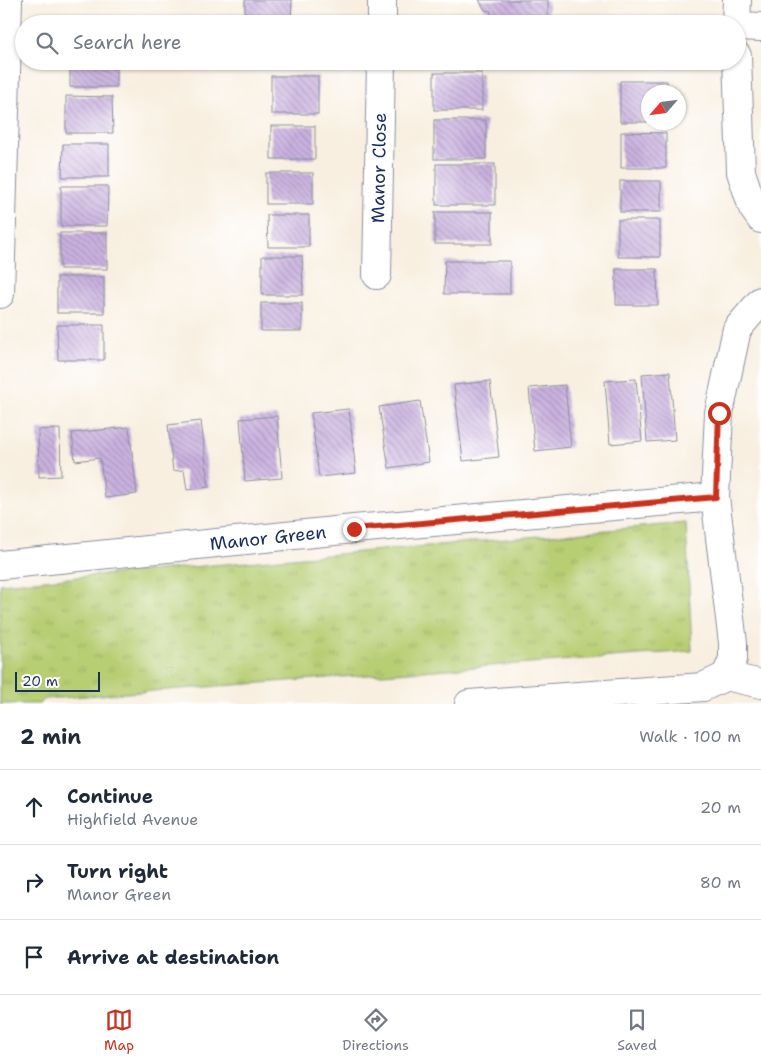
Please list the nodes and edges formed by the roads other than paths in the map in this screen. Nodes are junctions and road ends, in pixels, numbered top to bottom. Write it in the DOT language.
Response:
graph roads {
  1 [pos="8,0"];
  2 [pos="382,0"];
  3 [pos="737,0"];
  4 [pos="382,15"];
  5 [pos="737,15"];
  6 [pos="746,26"];
  7 [pos="761,27"];
  8 [pos="381,70"];
  9 [pos="738,70"];
  10 [pos="761,219"];
  11 [pos="377,275"];
  12 [pos="0,294"];
  13 [pos="761,301"];
  14 [pos="716,497"];
  15 [pos="0,565"];
  16 [pos="726,676"];
  17 [pos="761,684"];
  18 [pos="469,704"];
  1 -- 12 [label="street"];
  2 -- 4 [label="street"];
  3 -- 5 [label="street"];
  6 -- 7 [label="street"];
  8 -- 11 [label="street, Manor Close"];
  9 -- 10 [label="street"];
  13 -- 14 [label="street"];
  14 -- 15 [label="street, Manor Green"];
  14 -- 16 [label="street"];
  16 -- 17 [label="street"];
  16 -- 18 [label="street"];
}
